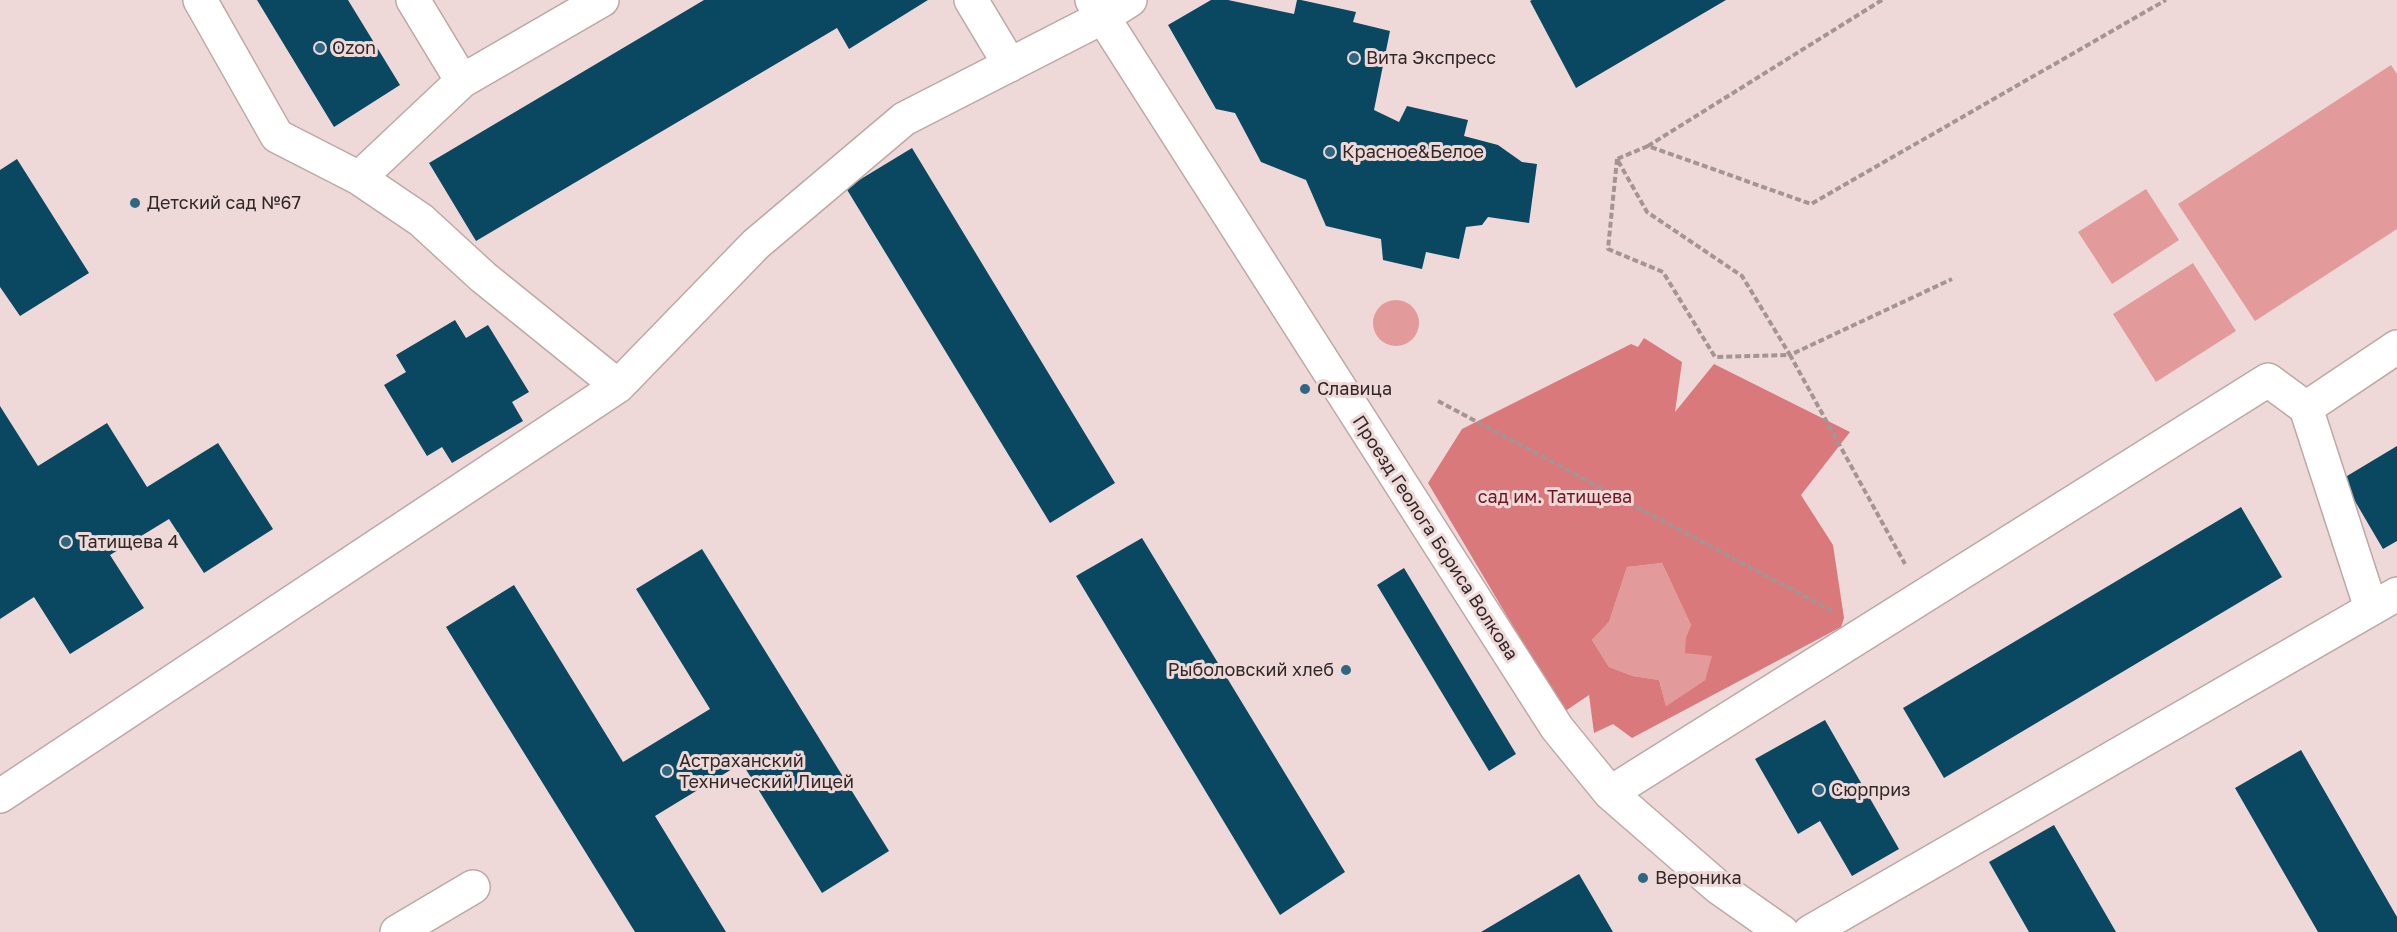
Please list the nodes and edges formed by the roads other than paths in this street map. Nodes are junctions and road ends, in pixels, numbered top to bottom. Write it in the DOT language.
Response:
graph roads {
  1 [pos="200,0"];
  2 [pos="413,0"];
  3 [pos="602,0"];
  4 [pos="971,0"];
  5 [pos="1130,0"];
  6 [pos="1097,9"];
  7 [pos="1010,65"];
  8 [pos="462,81"];
  9 [pos="360,178"];
  10 [pos="2397,347"];
  11 [pos="618,386"];
  12 [pos="2306,408"];
  13 [pos="2384,601"];
  14 [pos="1610,793"];
  15 [pos="0,796"];
  16 [pos="473,887"];
  17 [pos="397,932"];
  18 [pos="1782,932"];
  19 [pos="1810,932"];
  1 -- 9 [label="street"];
  2 -- 8 [label="street"];
  3 -- 8 [label="street"];
  4 -- 7 [label="street"];
  5 -- 6 [label="street"];
  6 -- 7 [label="street"];
  6 -- 14 [label="street, Проезд Геолога Бориса Волкова"];
  7 -- 11 [label="street"];
  8 -- 9 [label="street"];
  9 -- 11 [label="street"];
  10 -- 12 [label="street"];
  11 -- 15 [label="street"];
  12 -- 13 [label="street"];
  12 -- 14 [label="street"];
  13 -- 19 [label="street"];
  14 -- 18 [label="street, Проезд Геолога Бориса Волкова"];
  16 -- 17 [label="street"];
}
